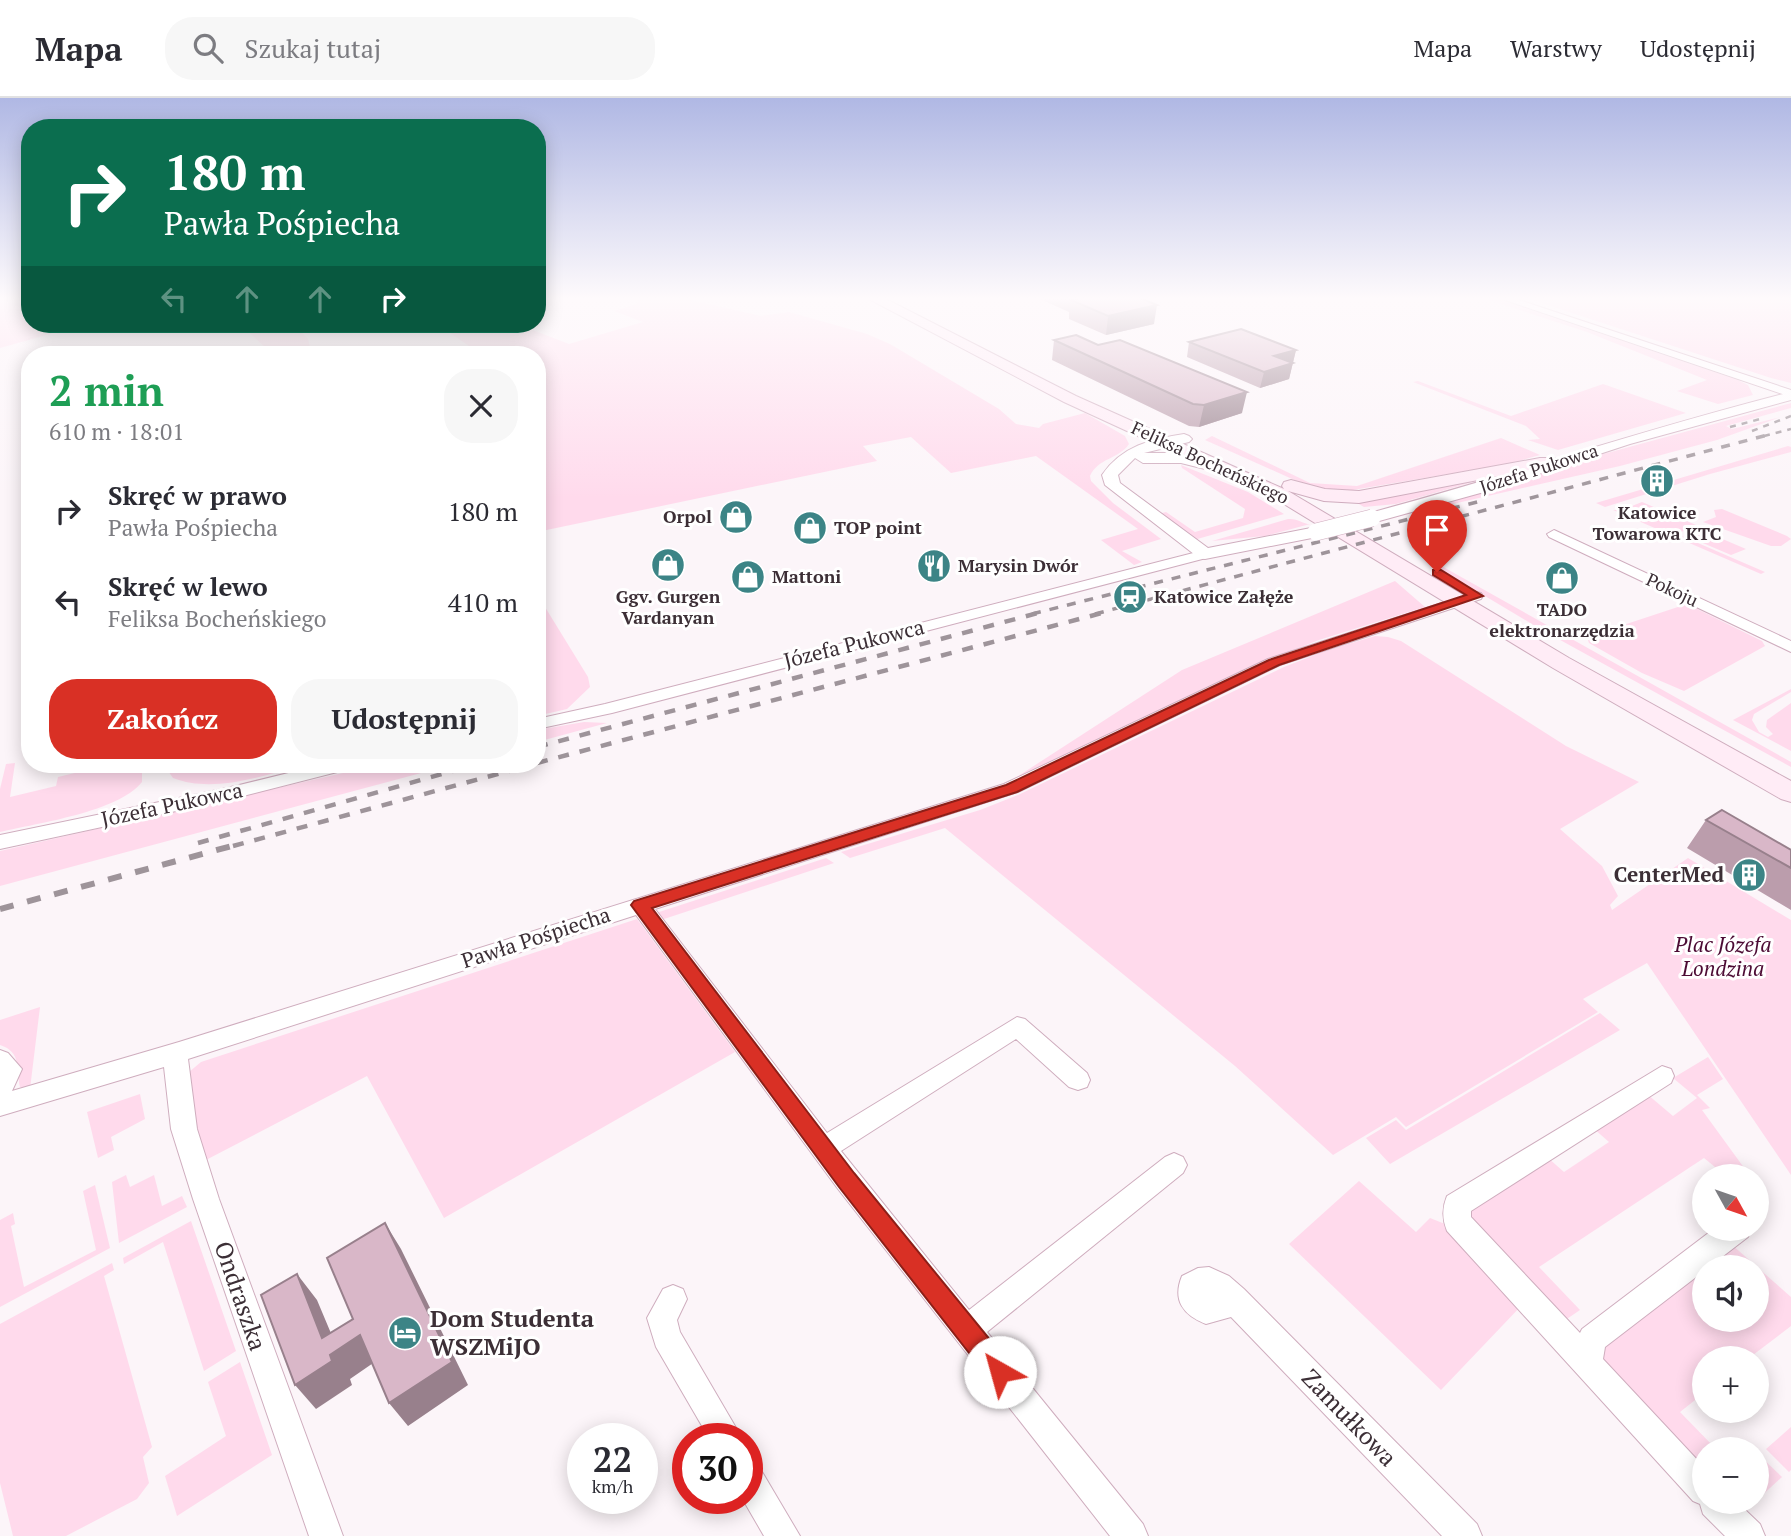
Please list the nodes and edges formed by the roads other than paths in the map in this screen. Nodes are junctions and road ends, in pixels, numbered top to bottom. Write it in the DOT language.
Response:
graph roads {
  1 [pos="1007,365"];
  2 [pos="1021,365"];
  3 [pos="1703,365"];
  4 [pos="1722,365"];
  5 [pos="1791,388"];
  6 [pos="1791,395"];
  7 [pos="1116,420"];
  8 [pos="1174,442"];
  9 [pos="1140,454"];
  10 [pos="1560,462"];
  11 [pos="1233,471"];
  12 [pos="1291,486"];
  13 [pos="1171,529"];
  14 [pos="1554,534"];
  15 [pos="1205,554"];
  16 [pos="1171,562"];
  17 [pos="1468,599"];
  18 [pos="1791,647"];
  19 [pos="546,722"];
  20 [pos="310,773"];
  21 [pos="1791,773"];
  22 [pos="1791,793"];
  23 [pos="0,842"];
  24 [pos="640,905"];
  25 [pos="179,1052"];
  26 [pos="1662,1076"];
  27 [pos="1078,1080"];
  28 [pos="5,1086"];
  29 [pos="823,1149"];
  30 [pos="1174,1165"];
  31 [pos="1721,1241"];
  32 [pos="673,1298"];
  33 [pos="1234,1299"];
  34 [pos="966,1330"];
  35 [pos="1587,1365"];
  36 [pos="717,1423"];
  37 [pos="1692,1477"];
  38 [pos="763,1503"];
  39 [pos="1727,1514"];
  40 [pos="326,1536"];
  41 [pos="783,1536"];
  42 [pos="1131,1536"];
  43 [pos="1465,1536"];
  44 [pos="1748,1536"];
  1 -- 7 [label="main road, Feliksa Bocheńskiego"];
  2 -- 8 [label="main road, Feliksa Bocheńskiego"];
  3 -- 6 [label="street"];
  4 -- 5 [label="street"];
  6 -- 10 [label="street, Józefa Pukowca"];
  7 -- 8 [label="main road, Feliksa Bocheńskiego"];
  7 -- 9 [label="street"];
  8 -- 9 [label="street"];
  8 -- 11 [label="main road, Feliksa Bocheńskiego"];
  8 -- 12 [label="main road, Feliksa Bocheńskiego"];
  9 -- 11 [label="street"];
  9 -- 13 [label="street"];
  10 -- 12 [label="main road"];
  10 -- 15 [label="street, Józefa Pukowca, bridge"];
  11 -- 17 [label="main road, Feliksa Bocheńskiego"];
  12 -- 17 [label="main road, Feliksa Bocheńskiego"];
  13 -- 15 [label="street"];
  13 -- 16 [label="street"];
  14 -- 18 [label="street, Pokoju"];
  15 -- 16 [label="street, Józefa Pukowca"];
  16 -- 19 [label="street, Józefa Pukowca"];
  17 -- 21 [label="main road, Feliksa Bocheńskiego"];
  17 -- 22 [label="main road, Feliksa Bocheńskiego"];
  17 -- 24 [label="street, Pawła Pośpiecha"];
  20 -- 23 [label="street, Józefa Pukowca"];
  24 -- 25 [label="street, Pawła Pośpiecha"];
  24 -- 29 [label="street"];
  25 -- 28 [label="street, Pawła Pośpiecha"];
  25 -- 40 [label="street, Ondraszka"];
  26 -- 35 [label="street"];
  27 -- 29 [label="street"];
  29 -- 34 [label="street"];
  30 -- 34 [label="street"];
  31 -- 35 [label="street"];
  32 -- 36 [label="street"];
  33 -- 43 [label="street, Zamułkowa"];
  34 -- 42 [label="street"];
  35 -- 37 [label="street"];
  38 -- 41 [label="street"];
  39 -- 44 [label="street"];
}
